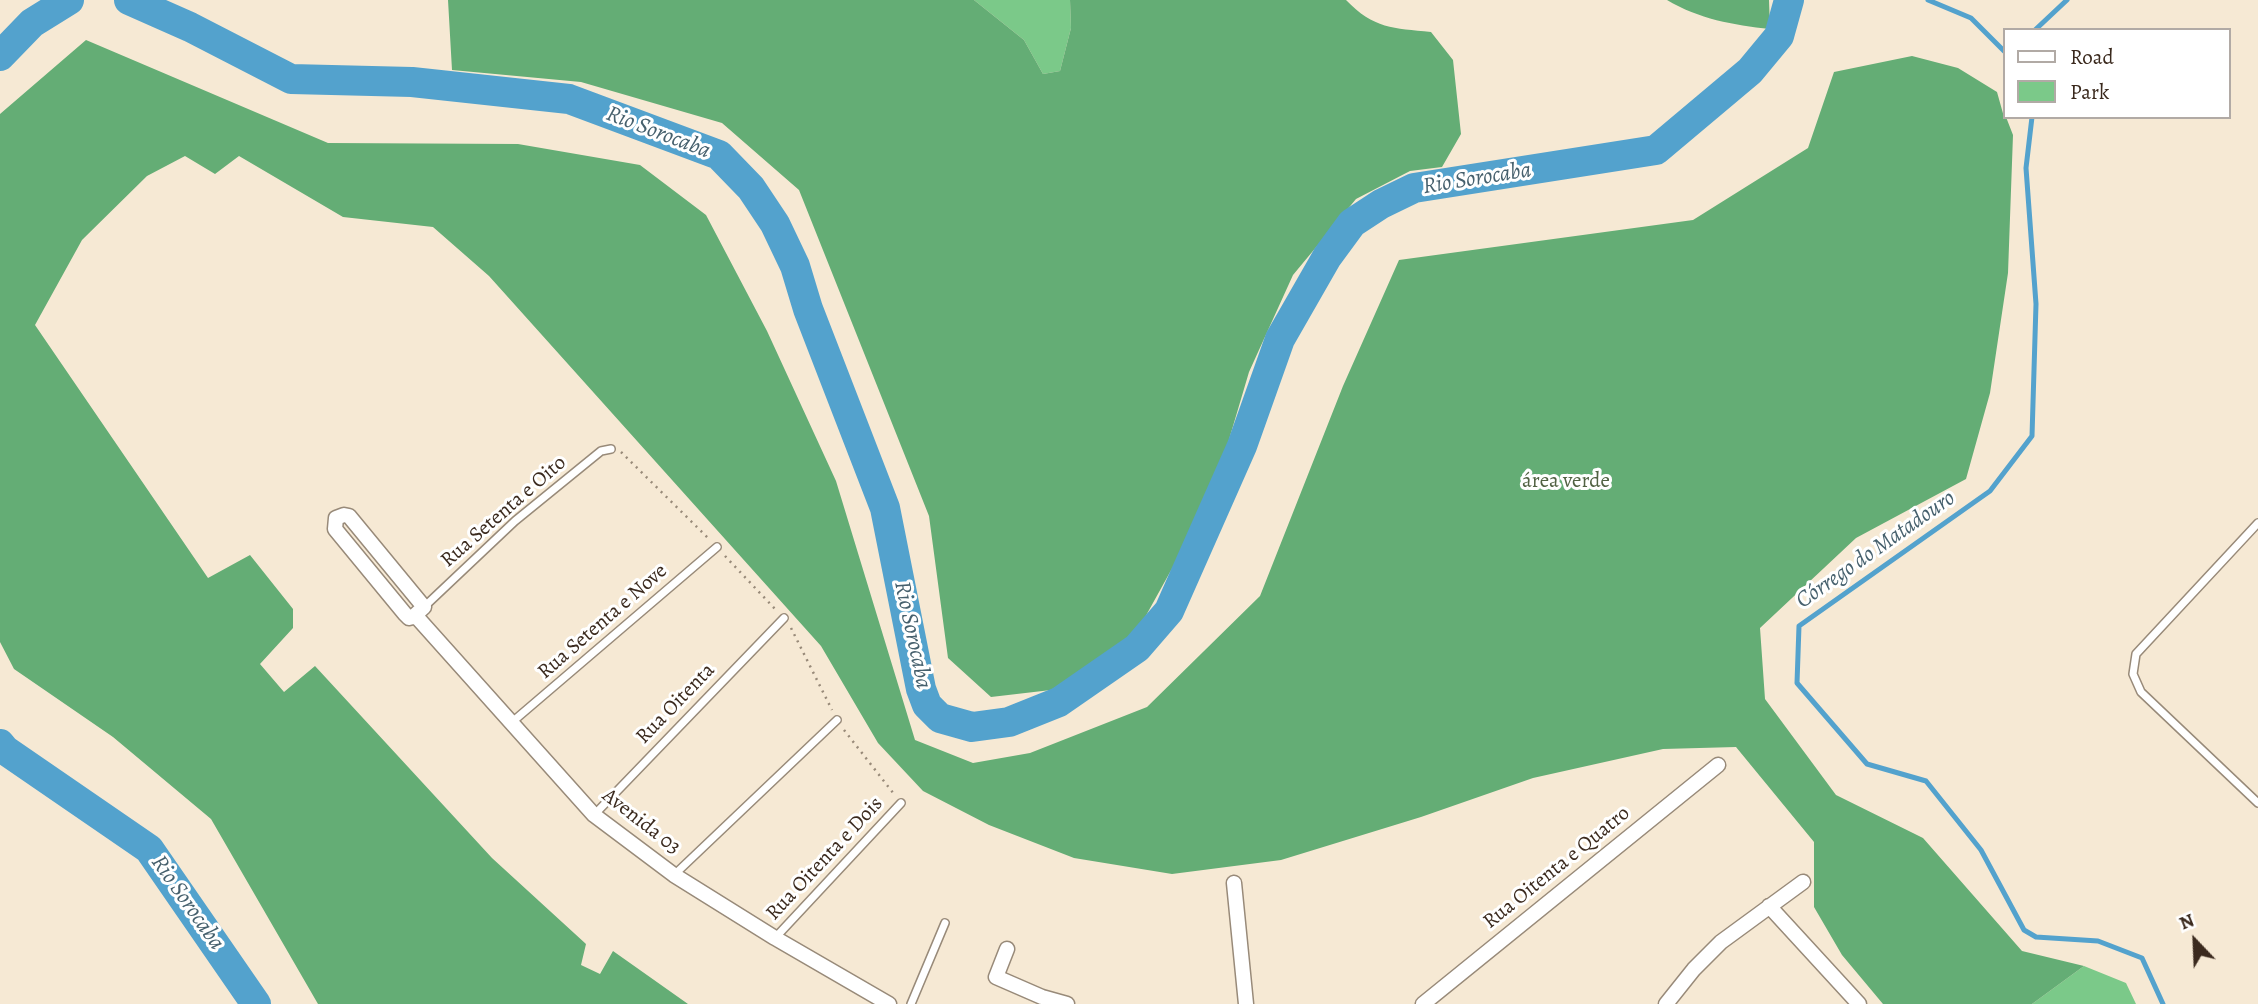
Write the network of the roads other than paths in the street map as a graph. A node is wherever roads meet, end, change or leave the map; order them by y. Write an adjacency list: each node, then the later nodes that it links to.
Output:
1 (611, 449): 4 (lane, Rua Setenta e Oito)
2 (2256, 529): 10 (lane)
3 (717, 547): 7 (lane, Rua Setenta e Nove)
4 (420, 611): 4 (street); 7 (street, Avenida 03)
5 (783, 618): 11 (lane, Rua Oitenta)
6 (837, 720): 12 (lane)
7 (511, 723): 11 (street, Avenida 03)
8 (1718, 765): 23 (street, Rua Oitenta e Quatro)
9 (901, 803): 17 (lane, Rua Oitenta e Dois)
10 (2258, 803)
11 (594, 815): 12 (street, Avenida 03)
12 (674, 875): 17 (street, Avenida 03)
13 (1804, 882): 15 (street)
14 (1234, 883): 22 (street)
15 (1769, 906): 24 (street); 25 (street)
16 (945, 923): 20 (lane)
17 (775, 938): 19 (street, Avenida 03)
18 (1007, 948): 21 (street)
19 (889, 1004)
20 (911, 1004)
21 (1067, 1004)
22 (1246, 1004)
23 (1423, 1004)
24 (1666, 1004)
25 (1859, 1004)

